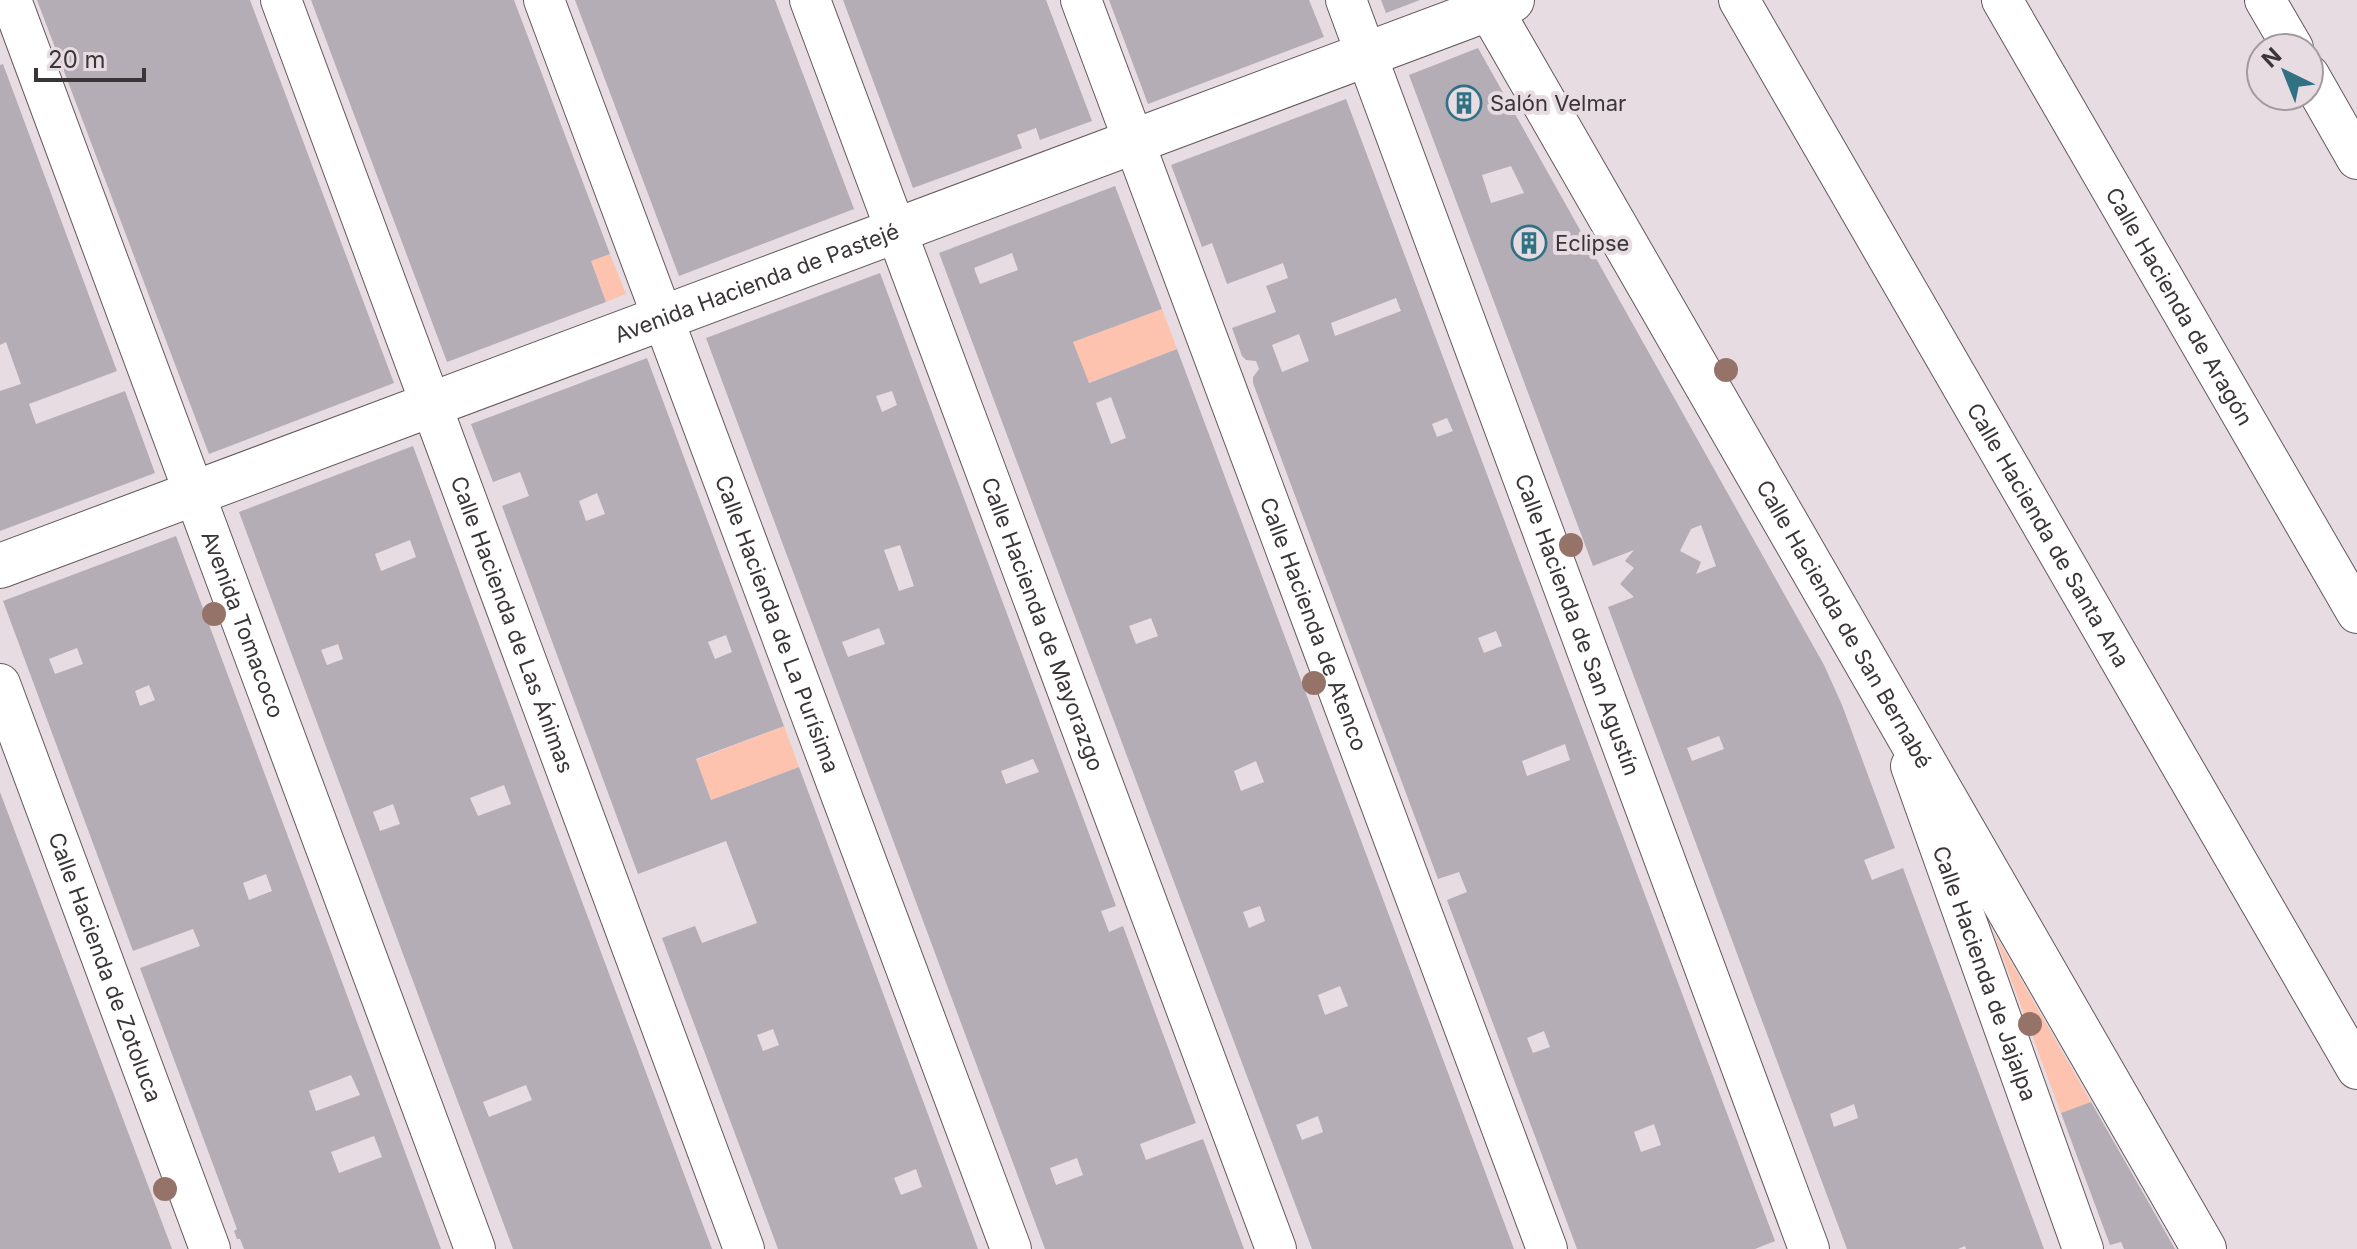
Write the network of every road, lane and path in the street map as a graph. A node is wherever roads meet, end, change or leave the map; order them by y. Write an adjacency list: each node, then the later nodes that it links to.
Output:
1 (11, 0): 19 (street, Avenida Tomacoco)
2 (281, 0): 18 (street, Calle Hacienda de Las Ánimas)
3 (544, 0): 17 (street, Calle Hacienda de La Purísima)
4 (810, 0): 16 (street, Calle Hacienda de Mayorazgo)
5 (1081, 0): 14 (street, Calle Hacienda de Atenco)
6 (1346, 0): 12 (street, Calle Hacienda de San Agustín)
7 (1739, 0): 24 (street, Calle Hacienda de Santa Ana)
8 (2002, 0): 21 (street, Calle Hacienda de Aragón)
9 (2265, 0): 11 (street)
10 (1496, 3): 12 (street, Avenida Hacienda de Pastejé); 23 (street, Calle Hacienda de San Bernabé)
11 (2284, 32)
12 (1366, 55): 14 (street, Avenida Hacienda de Pastejé); 31 (street, Calle Hacienda de San Agustín)
13 (2325, 103): 15 (street)
14 (1134, 141): 16 (street, Avenida Hacienda de Pastejé); 30 (street, Calle Hacienda de Atenco)
15 (2357, 159)
16 (896, 231): 17 (street, Avenida Hacienda de Pastejé); 29 (street, Calle Hacienda de Mayorazgo)
17 (663, 318): 18 (street, Avenida Hacienda de Pastejé); 28 (street, Calle Hacienda de La Purísima)
18 (431, 405): 19 (street, Avenida Hacienda de Pastejé); 27 (street, Calle Hacienda de Las Ánimas)
19 (194, 494): 20 (street, Avenida Hacienda de Pastejé); 26 (street, Avenida Tomacoco)
20 (0, 566)
21 (2357, 613)
22 (0, 684): 25 (street, Calle Hacienda de Zotoluca)
23 (1887, 698): 32 (street, Calle Hacienda de Jajalpa); 33 (street, Calle Hacienda de San Bernabé)
24 (2357, 1069)
25 (210, 1249)
26 (475, 1249)
27 (744, 1249)
28 (1011, 1249)
29 (1276, 1249)
30 (1547, 1249)
31 (1809, 1249)
32 (2083, 1249)
33 (2204, 1249)

